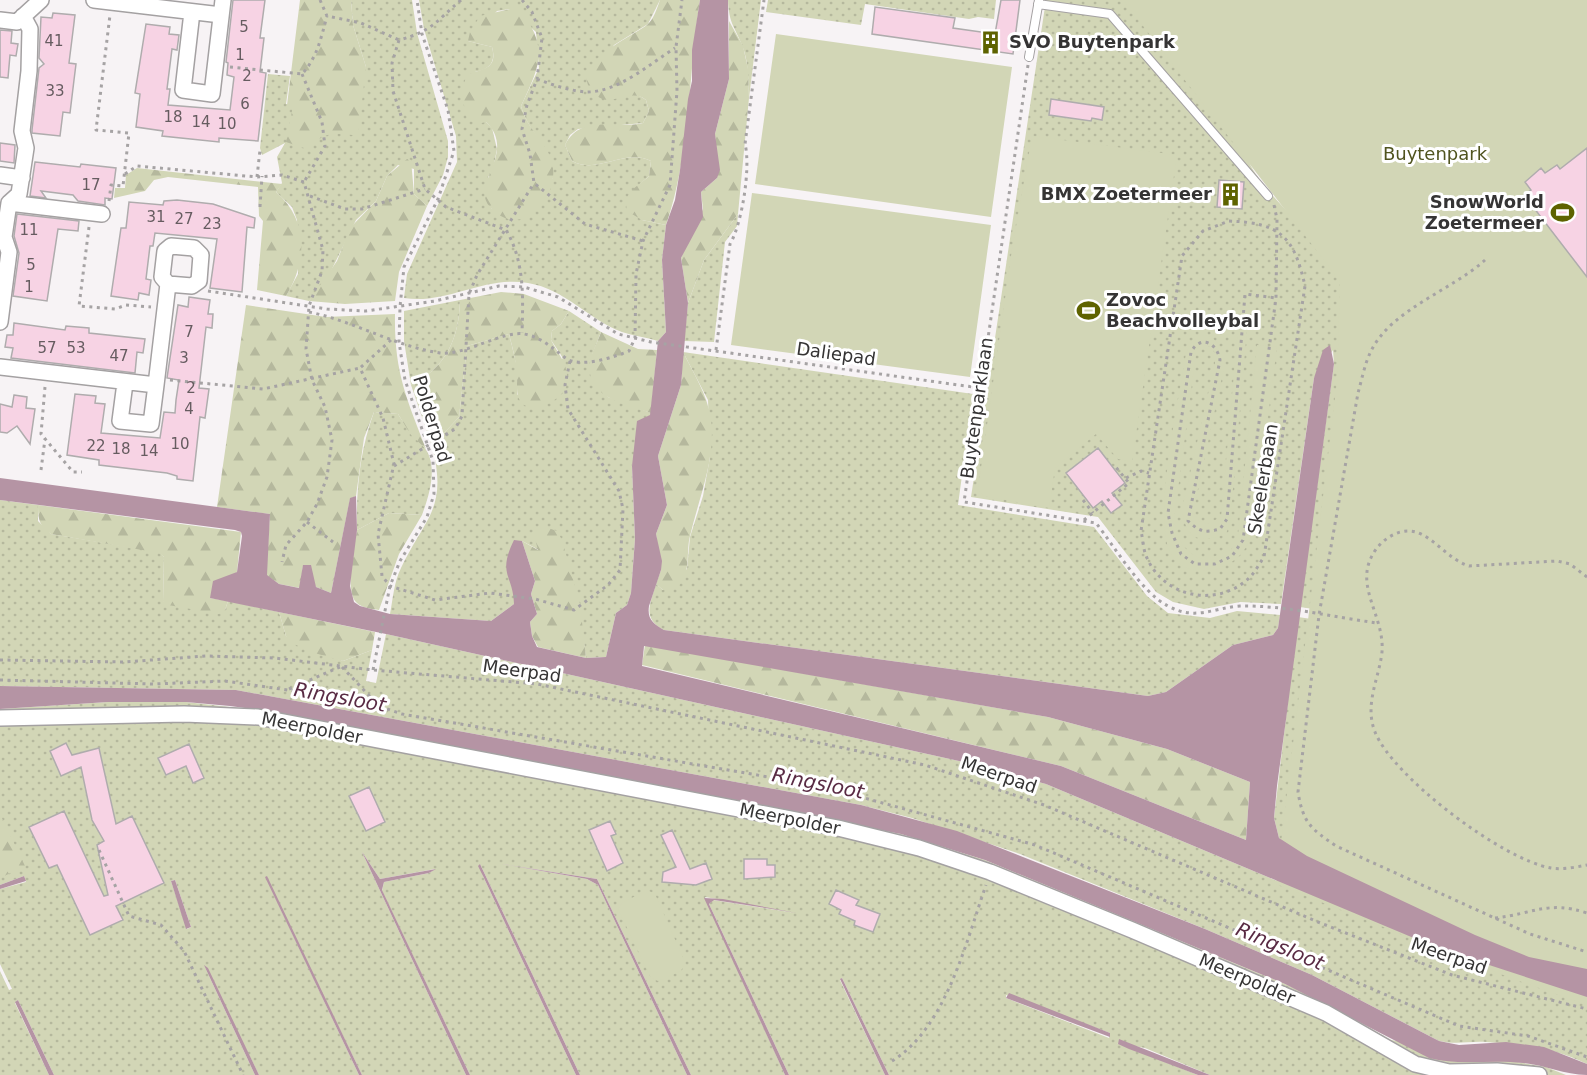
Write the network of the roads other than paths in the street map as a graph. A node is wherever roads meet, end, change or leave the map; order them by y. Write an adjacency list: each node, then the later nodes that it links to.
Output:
1 (41, 0): 6 (street)
2 (94, 0): 5 (street)
3 (1038, 2): 8 (lane); 11 (lane)
4 (222, 8): 5 (street); 5 (street)
5 (192, 12)
6 (23, 16): 7 (street); 10 (street)
7 (0, 20)
8 (1029, 57)
9 (0, 175): 10 (street)
10 (22, 178): 12 (street)
11 (1268, 196)
12 (9, 203): 13 (street); 15 (street)
13 (97, 213)
14 (168, 284): 14 (street); 17 (street)
15 (0, 322)
16 (0, 367): 18 (street)
17 (157, 382): 18 (street); 18 (street)
18 (124, 383)
19 (0, 718): 20 (street, Meerpolder)
20 (1539, 1075)

